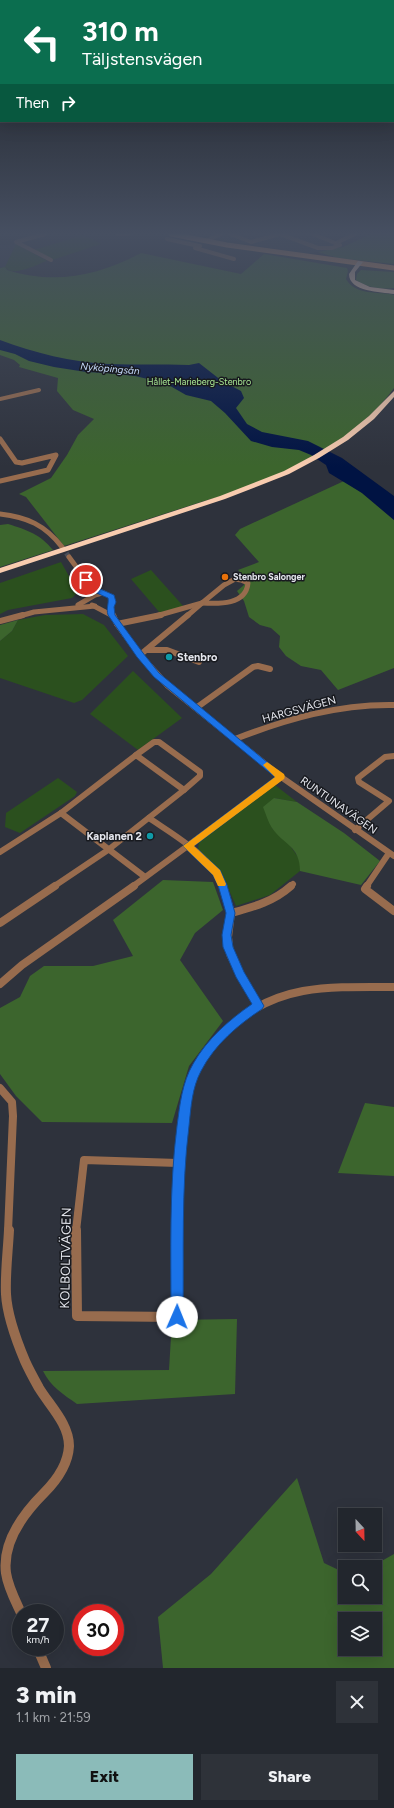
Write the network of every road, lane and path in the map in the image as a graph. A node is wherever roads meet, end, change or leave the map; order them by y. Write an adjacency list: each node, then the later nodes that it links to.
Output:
1 (39, 390): 3 (street)
2 (394, 393): 6 (highway)
3 (0, 399)
4 (394, 402): 6 (highway)
5 (0, 439): 8 (street)
6 (339, 445): 7 (highway)
7 (309, 463): 12 (highway); 13 (highway)
8 (0, 481)
9 (0, 514): 10 (street)
10 (62, 547)
11 (69, 557): 14 (street)
12 (0, 571)
13 (0, 577)
14 (91, 587): 15 (street); 16 (street)
15 (102, 593): 16 (street); 18 (street)
16 (91, 598): 19 (street); 20 (street)
17 (202, 603): 17 (street); 23 (street); 24 (street)
18 (111, 604): 19 (street); 21 (street)
19 (97, 607): 20 (street); 21 (street)
20 (68, 608): 22 (street)
21 (111, 615): 23 (street, RUNTUNAVÄGEN)
22 (0, 621)
23 (117, 624): 25 (street, RUNTUNAVÄGEN)
24 (146, 650): 25 (street); 26 (street)
25 (140, 655): 29 (street, RUNTUNAVÄGEN)
26 (199, 662)
27 (270, 669): 29 (street)
28 (394, 705): 30 (street, HARGSVÄGEN)
29 (196, 708): 30 (street, RUNTUNAVÄGEN)
30 (235, 739): 33 (street, RUNTUNAVÄGEN)
31 (136, 755): 34 (street); 34 (street); 36 (street)
32 (394, 756): 35 (street)
33 (281, 777): 38 (street, RUNTUNAVÄGEN); 39 (street)
34 (184, 790): 37 (street)
35 (391, 803): 38 (street)
36 (61, 813): 40 (street); 41 (street)
37 (149, 818): 39 (street); 40 (street)
38 (355, 830): 42 (street, RUNTUNAVÄGEN)
39 (188, 846): 43 (street); 46 (street)
40 (108, 850): 43 (street); 47 (street)
41 (0, 852)
42 (392, 854): 45 (street)
43 (145, 877): 48 (street)
44 (293, 884): 46 (street)
45 (394, 911)
46 (231, 913): 50 (street)
47 (0, 923)
48 (0, 984)
49 (394, 987): 50 (street, KOLBOLTVÄGEN)
50 (259, 1006): 52 (street, KOLBOLTVÄGEN)
51 (0, 1088): 53 (street)
52 (178, 1162): 52 (street, KOLBOLTVÄGEN)
53 (18, 1604)
54 (41, 1656): 55 (street)
55 (46, 1668)

